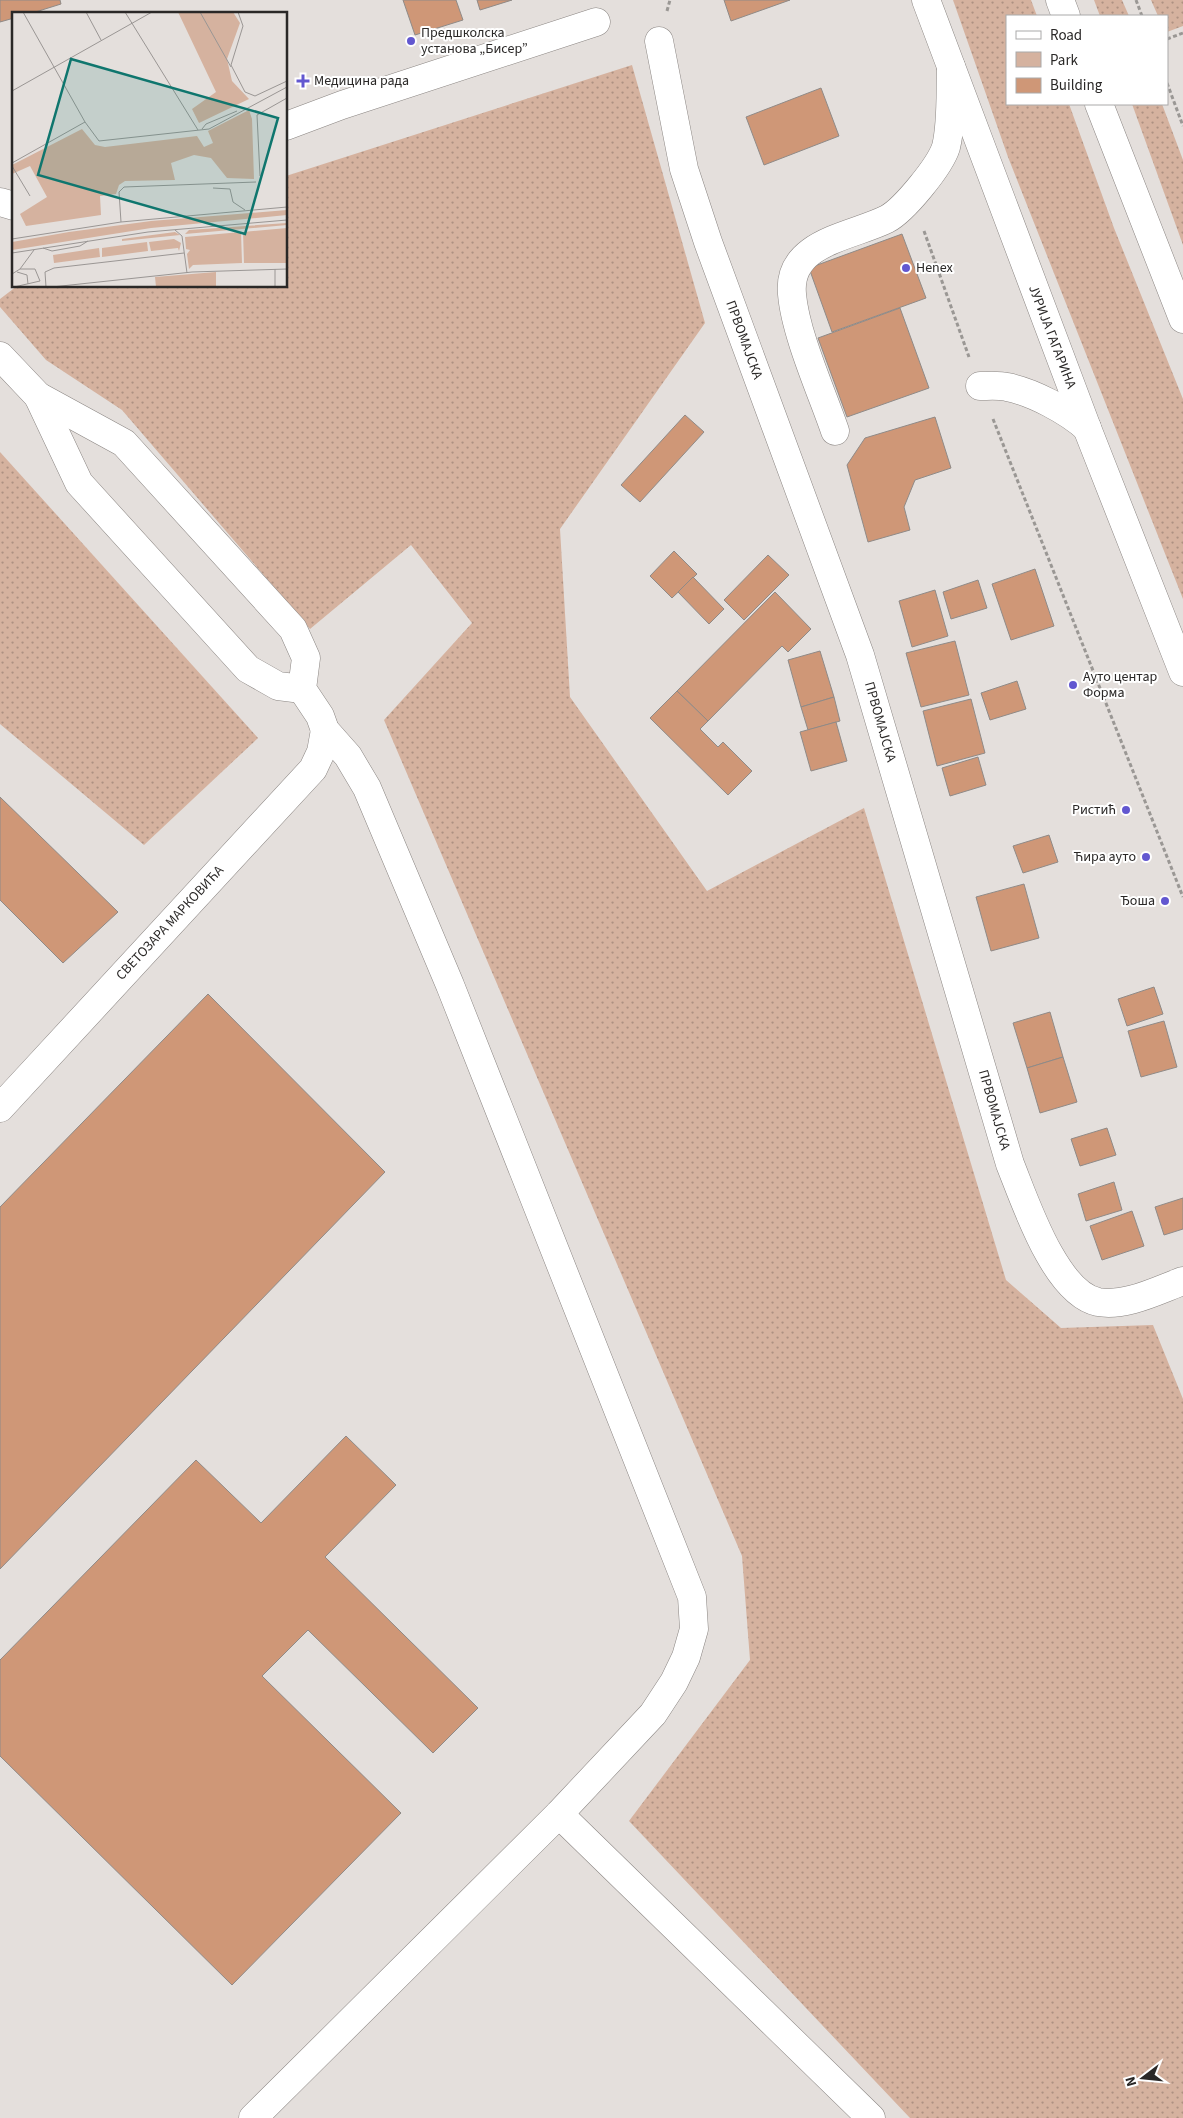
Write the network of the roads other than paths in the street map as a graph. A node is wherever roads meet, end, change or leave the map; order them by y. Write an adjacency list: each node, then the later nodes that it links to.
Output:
1 (926, 0): 6 (street, ЈУРИЈА ГАГАРИНА)
2 (1060, 0): 3 (street)
3 (1066, 15)
4 (596, 22): 8 (street)
5 (659, 40): 19 (street, ПРВОМАЈСКА)
6 (950, 68): 13 (street, ЈУРИЈА ГАГАРИНА); 14 (street)
7 (1098, 105): 9 (street)
8 (288, 125)
9 (1183, 319)
10 (0, 356): 12 (street)
11 (980, 386): 13 (street)
12 (38, 396): 16 (street); 16 (street)
13 (1087, 428): 15 (street, ЈУРИЈА ГАГАРИНА)
14 (835, 431)
15 (1183, 672)
16 (302, 689): 17 (street)
17 (325, 730): 18 (street, СВЕТОЗАРА МАРКОВИЋА); 20 (street)
18 (0, 1108)
19 (1183, 1281)
20 (559, 1814): 21 (street); 22 (street)
21 (253, 2118)
22 (871, 2118)

